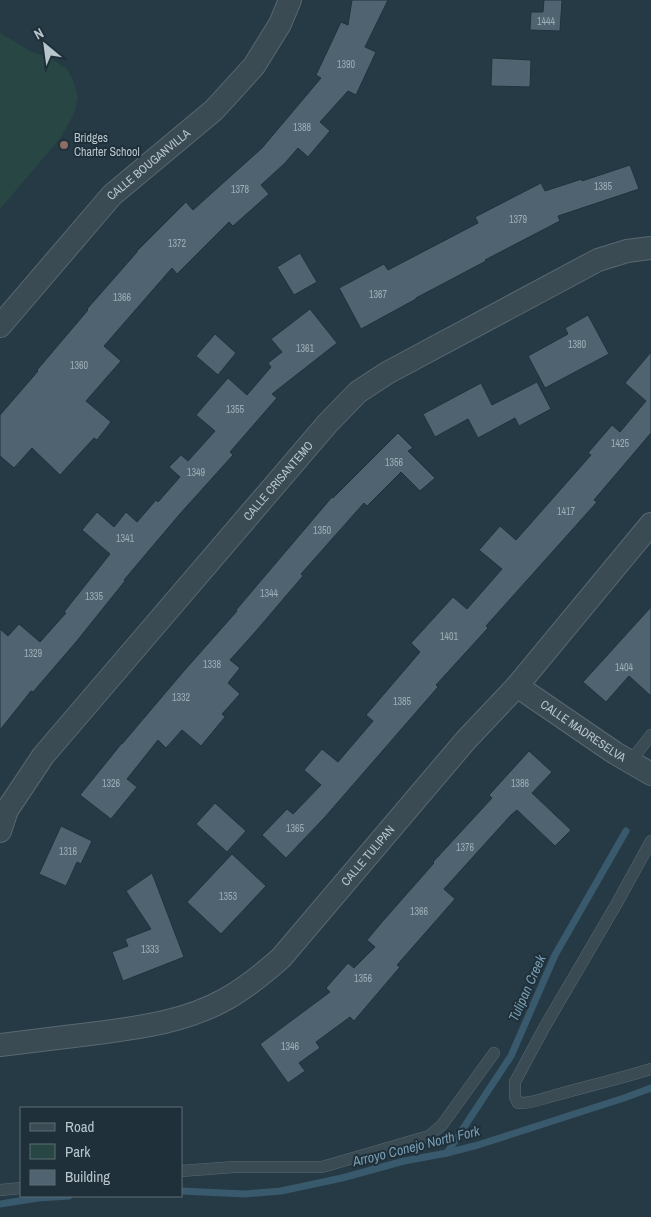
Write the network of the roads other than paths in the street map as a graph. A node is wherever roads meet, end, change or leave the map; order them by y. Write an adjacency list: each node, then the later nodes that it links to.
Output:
1 (290, 0): 3 (street, CALLE BOUGANVILLA)
2 (651, 248): 9 (street, CALLE CRISANTEMO)
3 (0, 326)
4 (651, 524): 5 (street, CALLE TULIPAN)
5 (517, 686): 7 (street, CALLE MADRESELVA); 11 (street, CALLE TULIPAN)
6 (651, 735): 7 (lane)
7 (630, 762): 8 (street, CALLE MADRESELVA)
8 (651, 774)
9 (0, 831)
10 (651, 842): 13 (lane)
11 (0, 1045)
12 (494, 1052): 14 (lane)
13 (651, 1069)
14 (182, 1171)
15 (20, 1188): 16 (lane)
16 (0, 1190)

